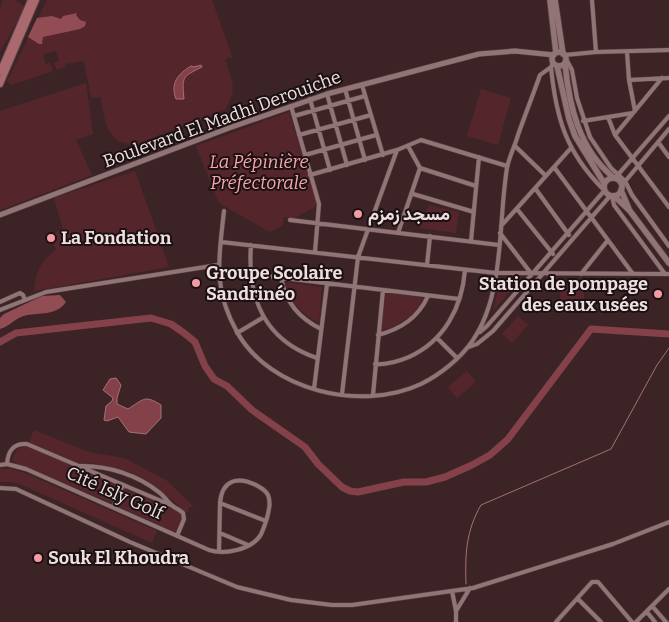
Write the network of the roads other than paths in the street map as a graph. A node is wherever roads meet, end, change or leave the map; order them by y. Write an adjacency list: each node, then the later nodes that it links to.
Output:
1 (31, 0): 10 (main road)
2 (36, 0): 15 (main road)
3 (550, 0): 9 (main road)
4 (555, 0): 9 (main road)
5 (592, 0): 7 (street)
6 (669, 50): 8 (street)
7 (596, 52): 8 (street); 9 (street)
8 (627, 52): 14 (street)
9 (558, 60): 16 (street, Boulevard El Madhi Derouiche); 31 (street); 42 (street); 43 (street); 60 (main road); 64 (main road)
10 (3, 62): 11 (main road)
11 (0, 72)
12 (662, 78): 13 (street); 14 (street); 25 (street)
13 (669, 78)
14 (630, 80): 25 (street)
15 (0, 84)
16 (362, 84): 17 (street, Boulevard El Madhi Derouiche); 19 (street)
17 (345, 89): 18 (street, Boulevard El Madhi Derouiche); 21 (street)
18 (327, 94): 20 (street, Boulevard El Madhi Derouiche); 23 (street)
19 (366, 96): 21 (street); 27 (street)
20 (310, 99): 22 (street, Boulevard El Madhi Derouiche); 24 (street)
21 (348, 100): 23 (street); 30 (street)
22 (291, 106): 26 (street); 73 (street, Boulevard El Madhi Derouiche)
23 (331, 106): 24 (street); 32 (street)
24 (314, 111): 26 (street); 34 (street)
25 (634, 112): 29 (street); 37 (street)
26 (294, 116): 35 (street)
27 (371, 116): 30 (street); 36 (street)
28 (669, 116): 49 (street)
29 (608, 117): 31 (street); 37 (street)
30 (353, 121): 32 (street); 38 (street)
31 (583, 121): 60 (street)
32 (336, 126): 34 (street); 40 (street)
33 (669, 129): 39 (street)
34 (319, 130): 35 (street); 44 (street)
35 (300, 135): 46 (street)
36 (376, 135): 38 (street); 47 (street)
37 (616, 135): 49 (street)
38 (358, 140): 40 (street); 51 (street)
39 (658, 142): 50 (street); 53 (street)
40 (342, 145): 44 (street); 52 (street)
41 (408, 146): 45 (street); 48 (street); 56 (street)
42 (514, 146): 54 (street); 59 (street)
43 (571, 148): 55 (street); 64 (street)
44 (325, 149): 46 (street); 57 (street)
45 (398, 150): 47 (street); 78 (street)
46 (305, 155): 58 (street)
47 (383, 155): 51 (street)
48 (479, 157): 54 (street); 62 (street)
49 (633, 157): 53 (street); 60 (street)
50 (669, 157)
51 (365, 160): 52 (street)
52 (347, 165): 57 (street)
53 (638, 165): 61 (street); 67 (street)
54 (507, 166): 77 (street)
55 (554, 166): 59 (street); 70 (street)
56 (420, 168): 62 (street); 65 (street)
57 (330, 170): 58 (street)
58 (310, 175): 76 (street)
59 (546, 176): 63 (street)
60 (616, 176): 61 (main road); 64 (main road)
61 (623, 185): 66 (main road); 71 (main road); 89 (street)
62 (476, 186): 72 (street)
63 (535, 188): 68 (street); 81 (street)
64 (604, 188): 66 (main road); 70 (street)
65 (413, 194): 72 (street); 79 (street)
66 (612, 196): 71 (main road); 74 (street); 104 (street)
67 (669, 207)
68 (517, 209): 77 (street); 91 (street)
69 (224, 211): 86 (street)
70 (586, 211): 74 (street); 81 (street)
71 (630, 211): 94 (main road)
72 (474, 212): 85 (street)
73 (0, 215)
74 (591, 217): 83 (street); 84 (street)
75 (290, 220): 76 (street)
76 (318, 224): 78 (street); 90 (street)
77 (501, 226): 80 (street)
78 (370, 230): 79 (street); 93 (street)
79 (398, 233): 82 (street)
80 (500, 233): 88 (street); 98 (street)
81 (567, 234): 83 (street); 91 (street)
82 (430, 236): 85 (street); 96 (street)
83 (572, 238): 92 (street)
84 (608, 240): 102 (street); 103 (street)
85 (471, 241): 88 (street)
86 (221, 242): 87 (street); 95 (street)
87 (251, 245): 90 (street); 101 (street)
88 (499, 245): 99 (street)
89 (669, 246)
90 (315, 252): 93 (street)
91 (551, 252): 92 (street); 98 (street)
92 (556, 256): 100 (street)
93 (358, 257): 96 (street); 107 (street)
94 (669, 262)
95 (218, 265): 111 (street); 116 (street)
96 (427, 265): 97 (street)
97 (466, 270): 99 (street); 110 (street)
98 (532, 272): 99 (street); 100 (street); 118 (street)
99 (496, 273): 118 (street)
100 (543, 273): 102 (street); 120 (street)
101 (250, 274): 105 (street); 114 (street)
102 (581, 274): 103 (street)
103 (633, 274): 104 (street)
104 (667, 274)
105 (281, 278): 106 (street); 115 (street)
106 (327, 284): 107 (street); 115 (street)
107 (355, 287): 108 (street); 125 (street)
108 (384, 290): 109 (street); 117 (street)
109 (428, 296): 110 (street); 117 (street)
110 (459, 299): 119 (street)
111 (25, 300): 112 (street); 113 (street)
112 (0, 302)
113 (0, 310)
114 (264, 317): 116 (street); 121 (street)
115 (321, 329): 121 (street)
116 (237, 333): 124 (street)
117 (378, 335): 123 (street)
118 (476, 335): 120 (street)
119 (437, 338): 122 (street); 123 (street)
120 (467, 348): 122 (street)
121 (317, 358): 124 (street)
122 (457, 358): 126 (street)
123 (375, 364): 126 (street)
124 (314, 389): 125 (street)
125 (342, 394): 126 (street)
126 (373, 395)
127 (7, 464): 128 (street, Cité Isly Golf); 129 (street); 134 (street, Cité Isly Golf)
128 (0, 465)
129 (77, 466): 130 (street); 133 (street)
130 (123, 485): 133 (street); 134 (street)
131 (0, 488): 143 (street)
132 (220, 502): 135 (street); 135 (street); 137 (street)
133 (173, 506): 138 (street)
134 (113, 507): 138 (street, Cité Isly Golf)
135 (266, 521): 139 (street)
136 (669, 522): 141 (street)
137 (220, 533): 139 (street); 140 (street)
138 (177, 536): 140 (street, Cité Isly Golf)
139 (248, 545): 140 (street)
140 (219, 552)
141 (470, 588): 143 (street); 146 (street)
142 (669, 589): 145 (street)
143 (452, 591): 146 (street)
144 (578, 598): 151 (street); 152 (street); 153 (street)
145 (652, 606): 147 (street); 149 (street)
146 (456, 611): 150 (street)
147 (647, 612): 154 (street); 155 (street)
148 (669, 617): 149 (street)
149 (665, 621)
150 (456, 622)
151 (557, 622)
152 (601, 622)
153 (632, 622)
154 (636, 622)
155 (655, 622)

